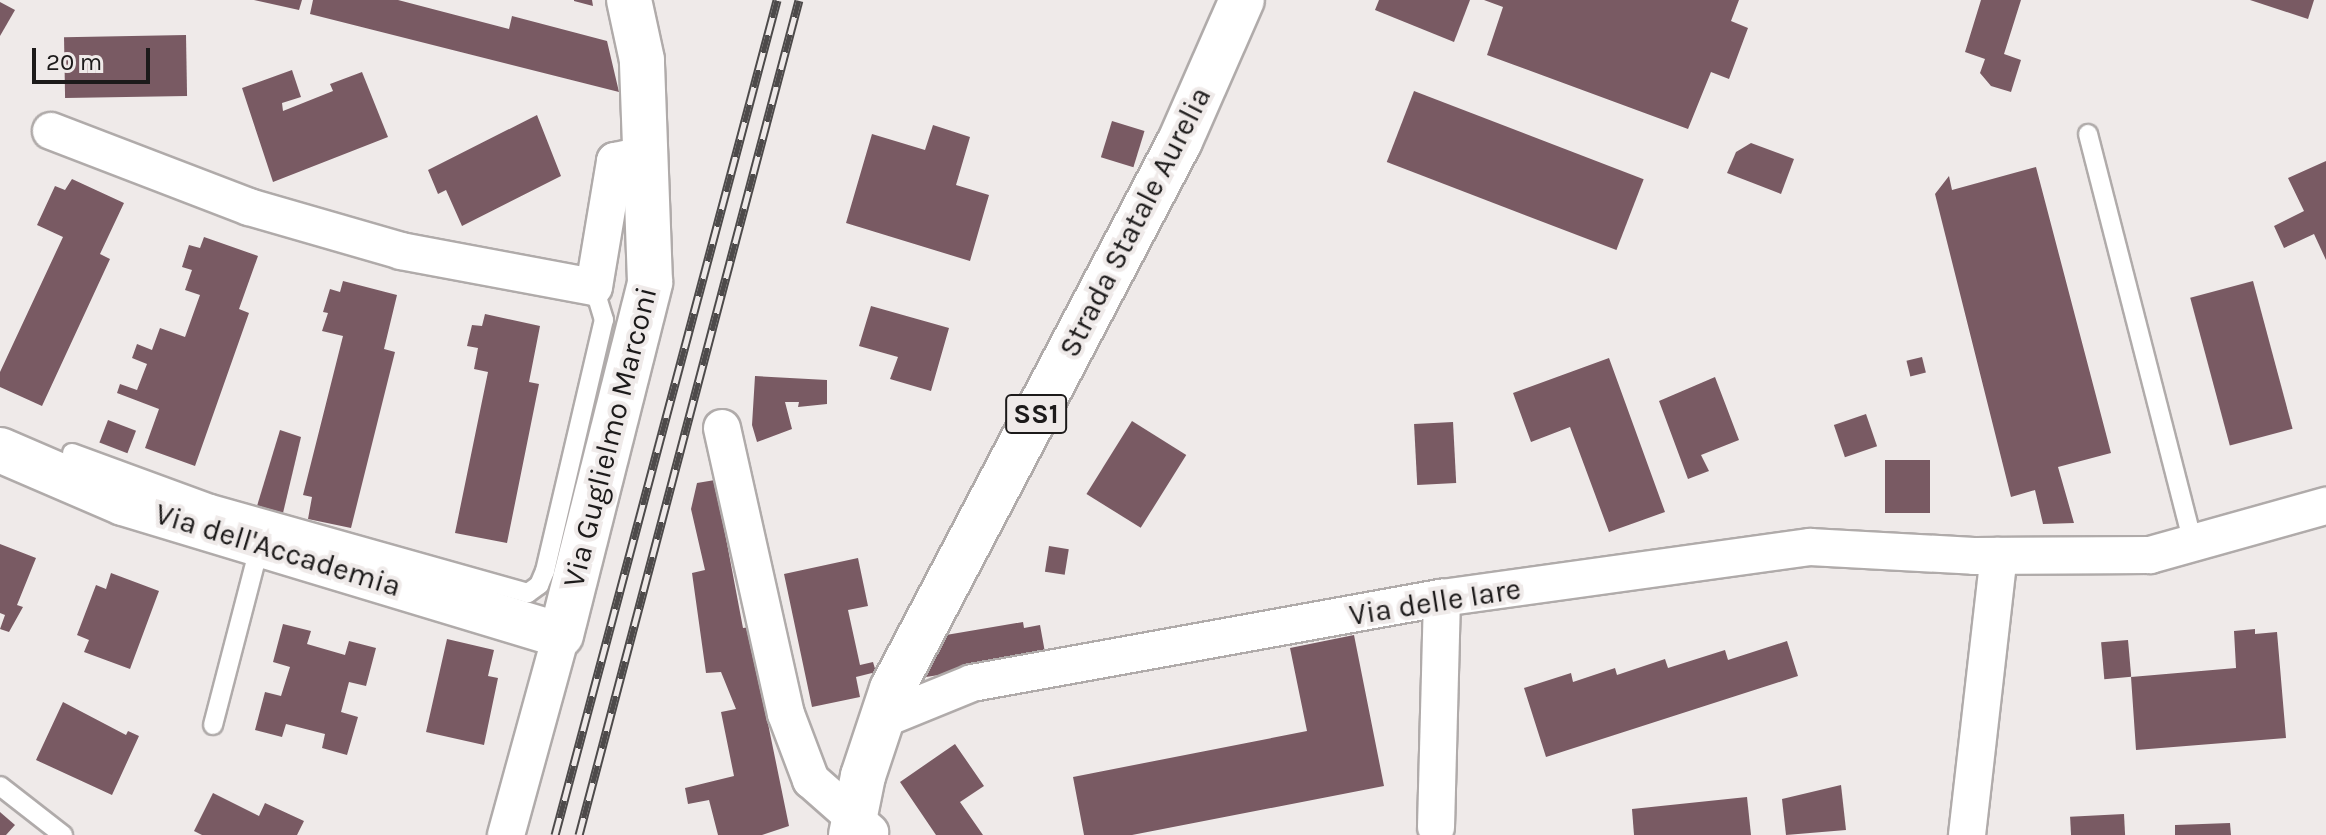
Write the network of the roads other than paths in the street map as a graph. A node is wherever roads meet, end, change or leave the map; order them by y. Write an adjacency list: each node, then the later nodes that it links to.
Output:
1 (629, 0): 5 (street, Via Guglielmo Marconi)
2 (1242, 0): 16 (street, Strada Statale Aurelia / SS1)
3 (51, 131): 6 (street)
4 (2088, 134): 12 (lane)
5 (648, 154): 6 (street); 15 (street, Via Guglielmo Marconi)
6 (594, 287): 9 (lane)
7 (722, 428): 20 (street)
8 (0, 450): 11 (street, Via dell'Accademia)
9 (72, 453)
10 (2326, 506): 12 (street, Via delle Iare)
11 (260, 544): 15 (street, Via dell'Accademia); 17 (lane)
12 (2193, 544): 13 (street, Via delle Iare)
13 (1999, 556): 14 (street, Via delle Iare); 23 (street)
14 (1442, 598): 16 (street, Via delle Iare); 19 (street)
15 (561, 635): 22 (street)
16 (881, 720): 20 (street, Strada Statale Aurelia / SS1)
17 (213, 725)
18 (0, 786): 21 (lane)
19 (1436, 827)
20 (859, 828)
21 (63, 835)
22 (506, 835)
23 (1967, 835)

